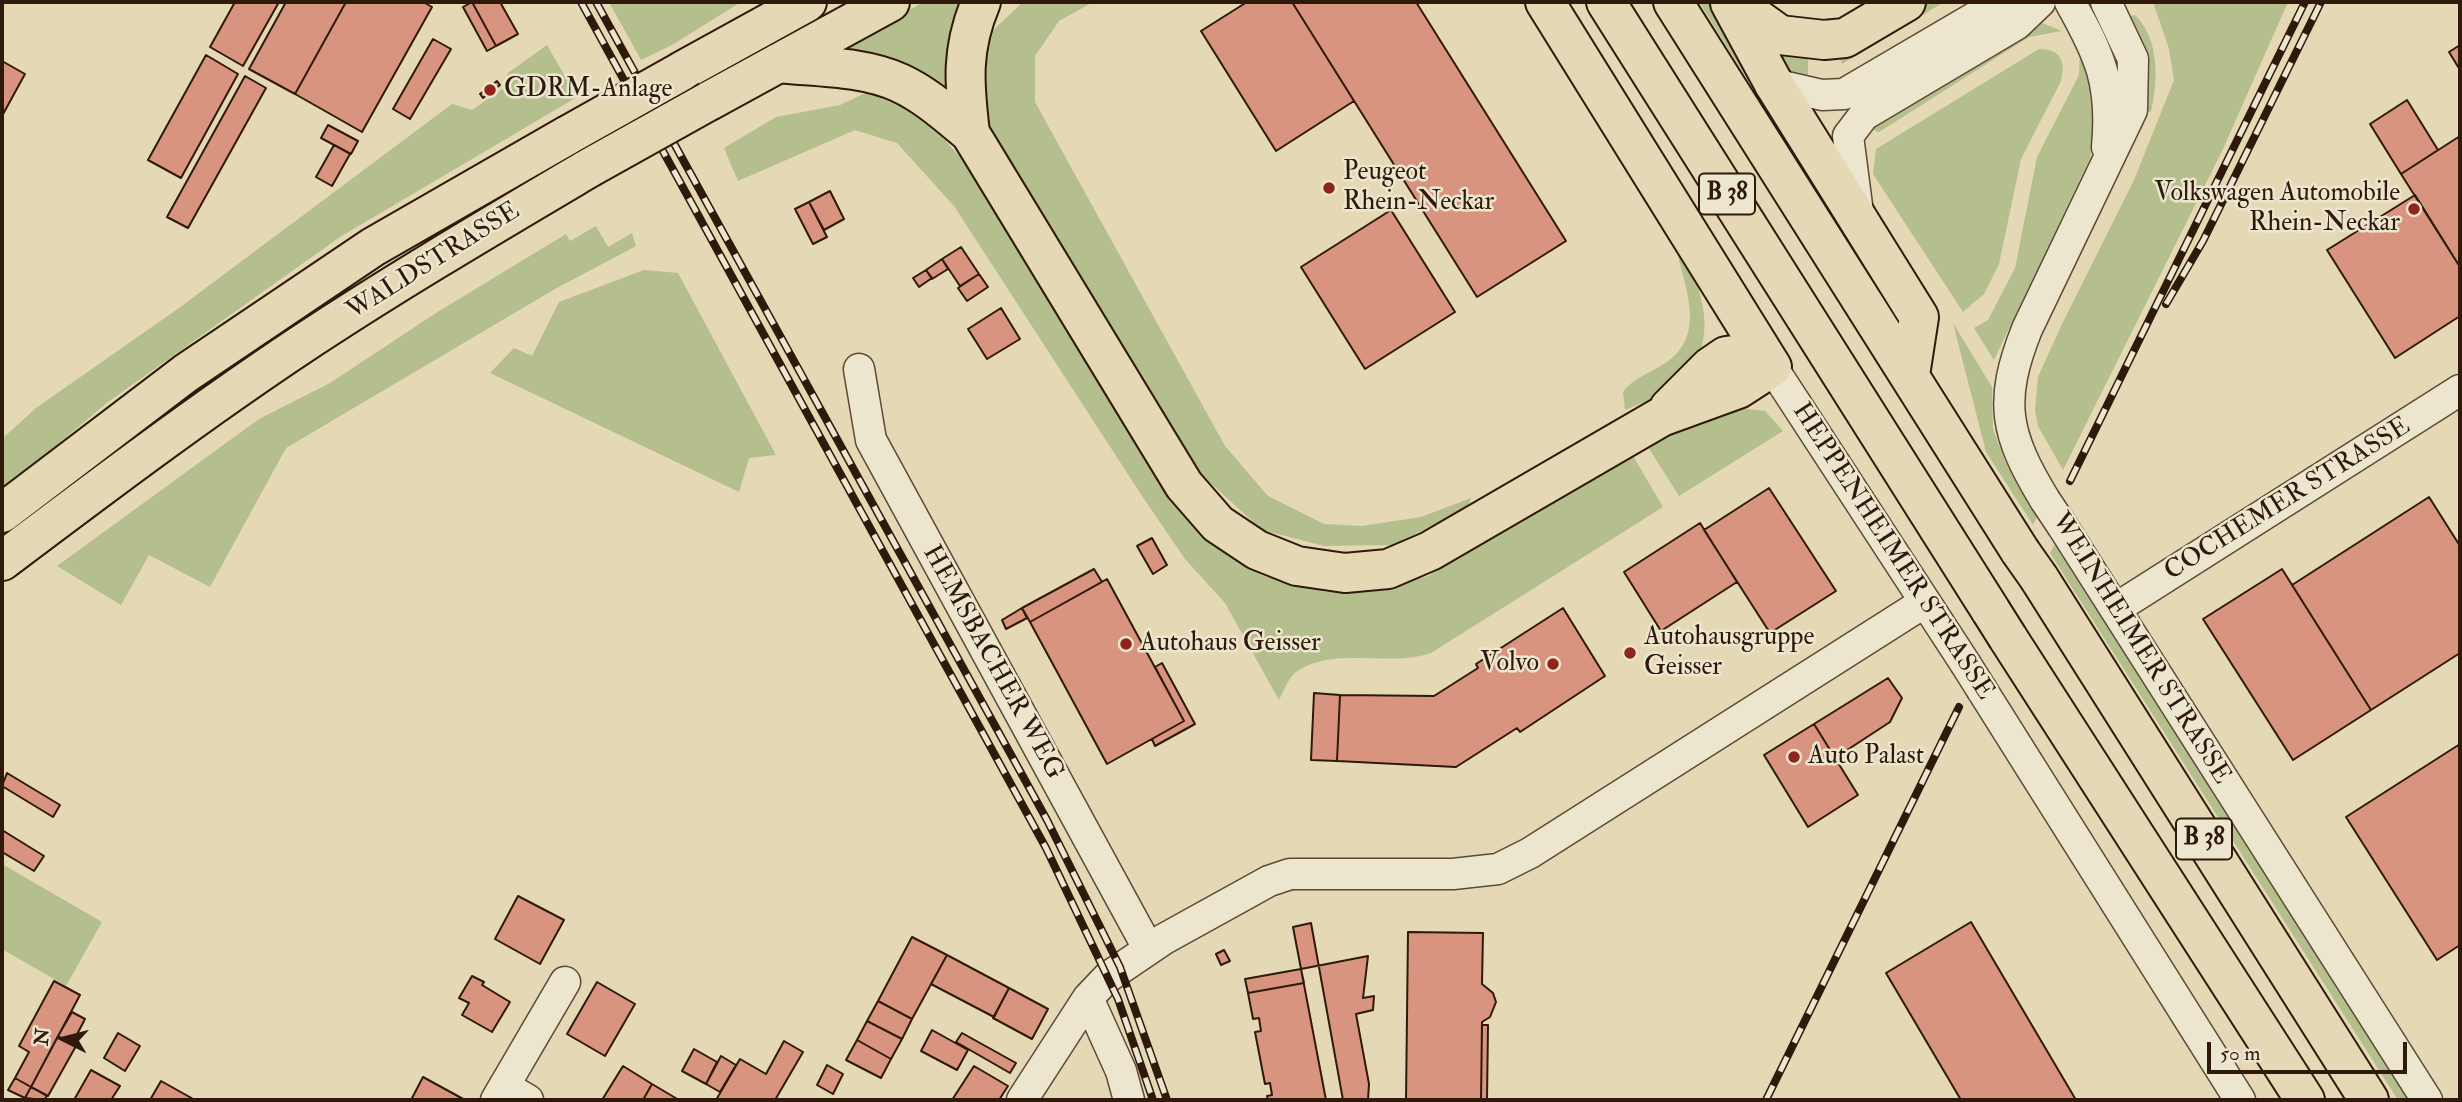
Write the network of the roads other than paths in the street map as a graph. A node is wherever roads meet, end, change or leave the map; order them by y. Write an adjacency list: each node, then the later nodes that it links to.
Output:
1 (807, 2): 13 (main road, WALDSTRASSE)
2 (890, 2): 14 (main road, WALDSTRASSE)
3 (981, 2): 16 (main road)
4 (1545, 2): 19 (main road, HEPPENHEIMER STRASSE)
5 (1606, 2): 37 (main road, B 38)
6 (1673, 2): 21 (main road, B 38)
7 (1731, 2): 8 (main road); 15 (main road)
8 (1906, 2)
9 (2001, 2): 15 (street)
10 (2040, 2): 18 (street)
11 (2070, 2): 17 (street, WEINHEIMER STRASSE)
12 (2106, 2): 17 (street, WEINHEIMER STRASSE)
13 (761, 16): 26 (main road, WALDSTRASSE, bridge)
14 (778, 63): 16 (main road); 27 (main road, WALDSTRASSE, bridge)
15 (1774, 84): 18 (main road)
16 (970, 132): 25 (main road)
17 (2105, 172): 29 (street, WEINHEIMER STRASSE, bridge)
18 (1859, 224): 21 (main road)
19 (1717, 275): 20 (main road, HEPPENHEIMER STRASSE); 22 (main road)
20 (1767, 359): 22 (main road); 25 (main road); 28 (street, HEPPENHEIMER STRASSE)
21 (1907, 359): 38 (main road, B 38)
22 (1710, 367): 25 (main road)
23 (859, 369): 30 (street, HEMSBACHER WEG)
24 (2460, 390): 29 (street, COCHEMER STRASSE)
25 (1640, 429)
26 (2, 513)
27 (2, 561)
28 (1925, 602): 30 (street); 36 (street, HEPPENHEIMER STRASSE, bridge)
29 (2115, 609): 39 (street, WEINHEIMER STRASSE)
30 (1148, 948): 32 (street)
31 (565, 982): 33 (street)
32 (1088, 998): 34 (street); 35 (street)
33 (509, 1096)
34 (1022, 1100)
35 (1129, 1100)
36 (2240, 1100)
37 (2305, 1100)
38 (2369, 1100)
39 (2427, 1100)

